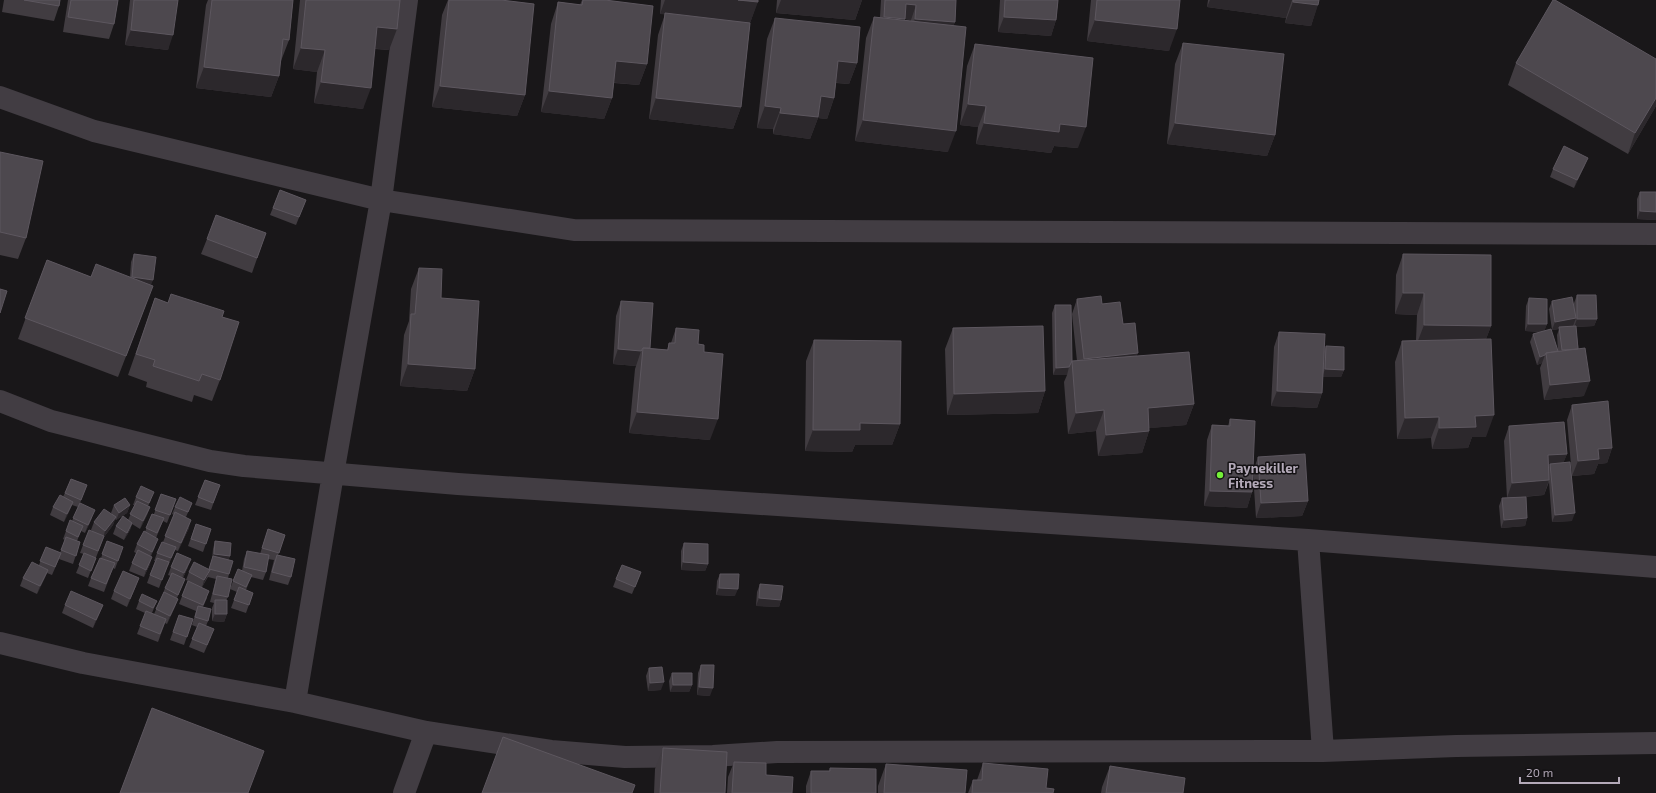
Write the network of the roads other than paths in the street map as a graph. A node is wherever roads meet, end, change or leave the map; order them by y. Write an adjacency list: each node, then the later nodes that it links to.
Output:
1 (407, 0): 3 (street)
2 (0, 97): 3 (street)
3 (381, 200): 4 (street); 6 (street)
4 (1656, 234)
5 (0, 401): 6 (street)
6 (333, 474): 7 (street); 10 (street)
7 (1308, 540): 8 (street); 13 (street)
8 (1656, 567)
9 (0, 644): 10 (street)
10 (295, 702): 11 (street)
11 (426, 732): 13 (street); 14 (street)
12 (1656, 744): 13 (street)
13 (1323, 751)
14 (404, 793)

